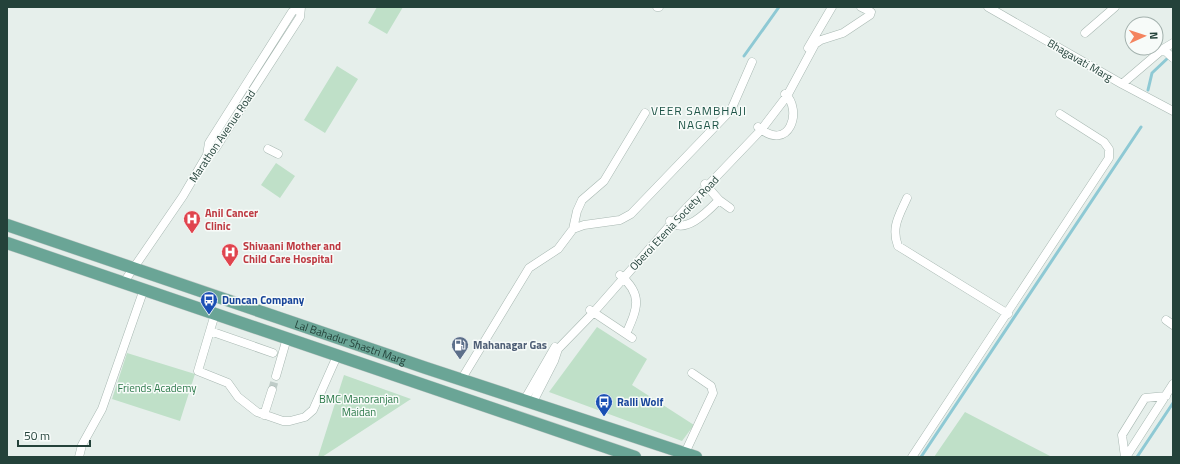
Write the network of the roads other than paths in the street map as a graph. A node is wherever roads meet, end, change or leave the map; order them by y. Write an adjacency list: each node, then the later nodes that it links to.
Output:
1 (300, 7): 30 (street, Marathon Avenue Road)
2 (832, 7): 7 (street, Oberoi Etenia Society Road)
3 (861, 7): 7 (street)
4 (988, 7): 14 (street, Bhagavati Marg)
5 (1115, 7): 6 (street)
6 (1085, 33)
7 (815, 42): 15 (street, Oberoi Etenia Society Road)
8 (1173, 43): 9 (street)
9 (1164, 48)
10 (1164, 50): 12 (street)
11 (1155, 56): 14 (street)
12 (1173, 58)
13 (752, 62): 28 (street)
14 (1122, 84): 16 (street, Bhagavati Marg)
15 (786, 95): 19 (street, Oberoi Etenia Society Road); 19 (street)
16 (1173, 111)
17 (645, 113): 28 (street)
18 (1060, 114): 36 (street)
19 (760, 129): 22 (street, Oberoi Etenia Society Road)
20 (268, 149): 21 (street)
21 (278, 154)
22 (706, 186): 24 (street); 26 (street, Oberoi Etenia Society Road)
23 (907, 198): 36 (street)
24 (720, 200): 25 (street); 26 (street)
25 (730, 208)
26 (671, 222): 31 (street, Oberoi Etenia Society Road)
27 (7, 225): 30 (main road, Lal Bahadur Shastri Marg)
28 (573, 229): 43 (street)
29 (7, 244): 32 (main road, Lal Bahadur Shastri Marg)
30 (134, 269): 32 (street, Marathon Avenue Road); 43 (main road, Lal Bahadur Shastri Marg)
31 (621, 276): 34 (street, Oberoi Etenia Society Road); 34 (street)
32 (124, 282): 33 (main road, Lal Bahadur Shastri Marg)
33 (144, 289): 35 (main road, Lal Bahadur Shastri Marg); 50 (street)
34 (591, 311): 47 (street, Oberoi Etenia Society Road)
35 (216, 314): 37 (street); 38 (main road, Lal Bahadur Shastri Marg)
36 (1008, 314): 52 (street)
37 (210, 331): 39 (street); 48 (street)
38 (287, 338): 40 (main road, Lal Bahadur Shastri Marg); 42 (street)
39 (273, 353)
40 (337, 356): 48 (street); 51 (main road, Lal Bahadur Shastri Marg)
41 (692, 373): 49 (street)
42 (276, 376)
43 (461, 380): 47 (main road, Lal Bahadur Shastri Marg)
44 (1173, 384): 46 (street)
45 (272, 390): 48 (street)
46 (1166, 396): 53 (street); 53 (street)
47 (529, 401): 49 (main road, Lal Bahadur Shastri Marg)
48 (264, 415)
49 (690, 455)
50 (79, 457)
51 (635, 457)
52 (912, 457)
53 (1125, 457)

